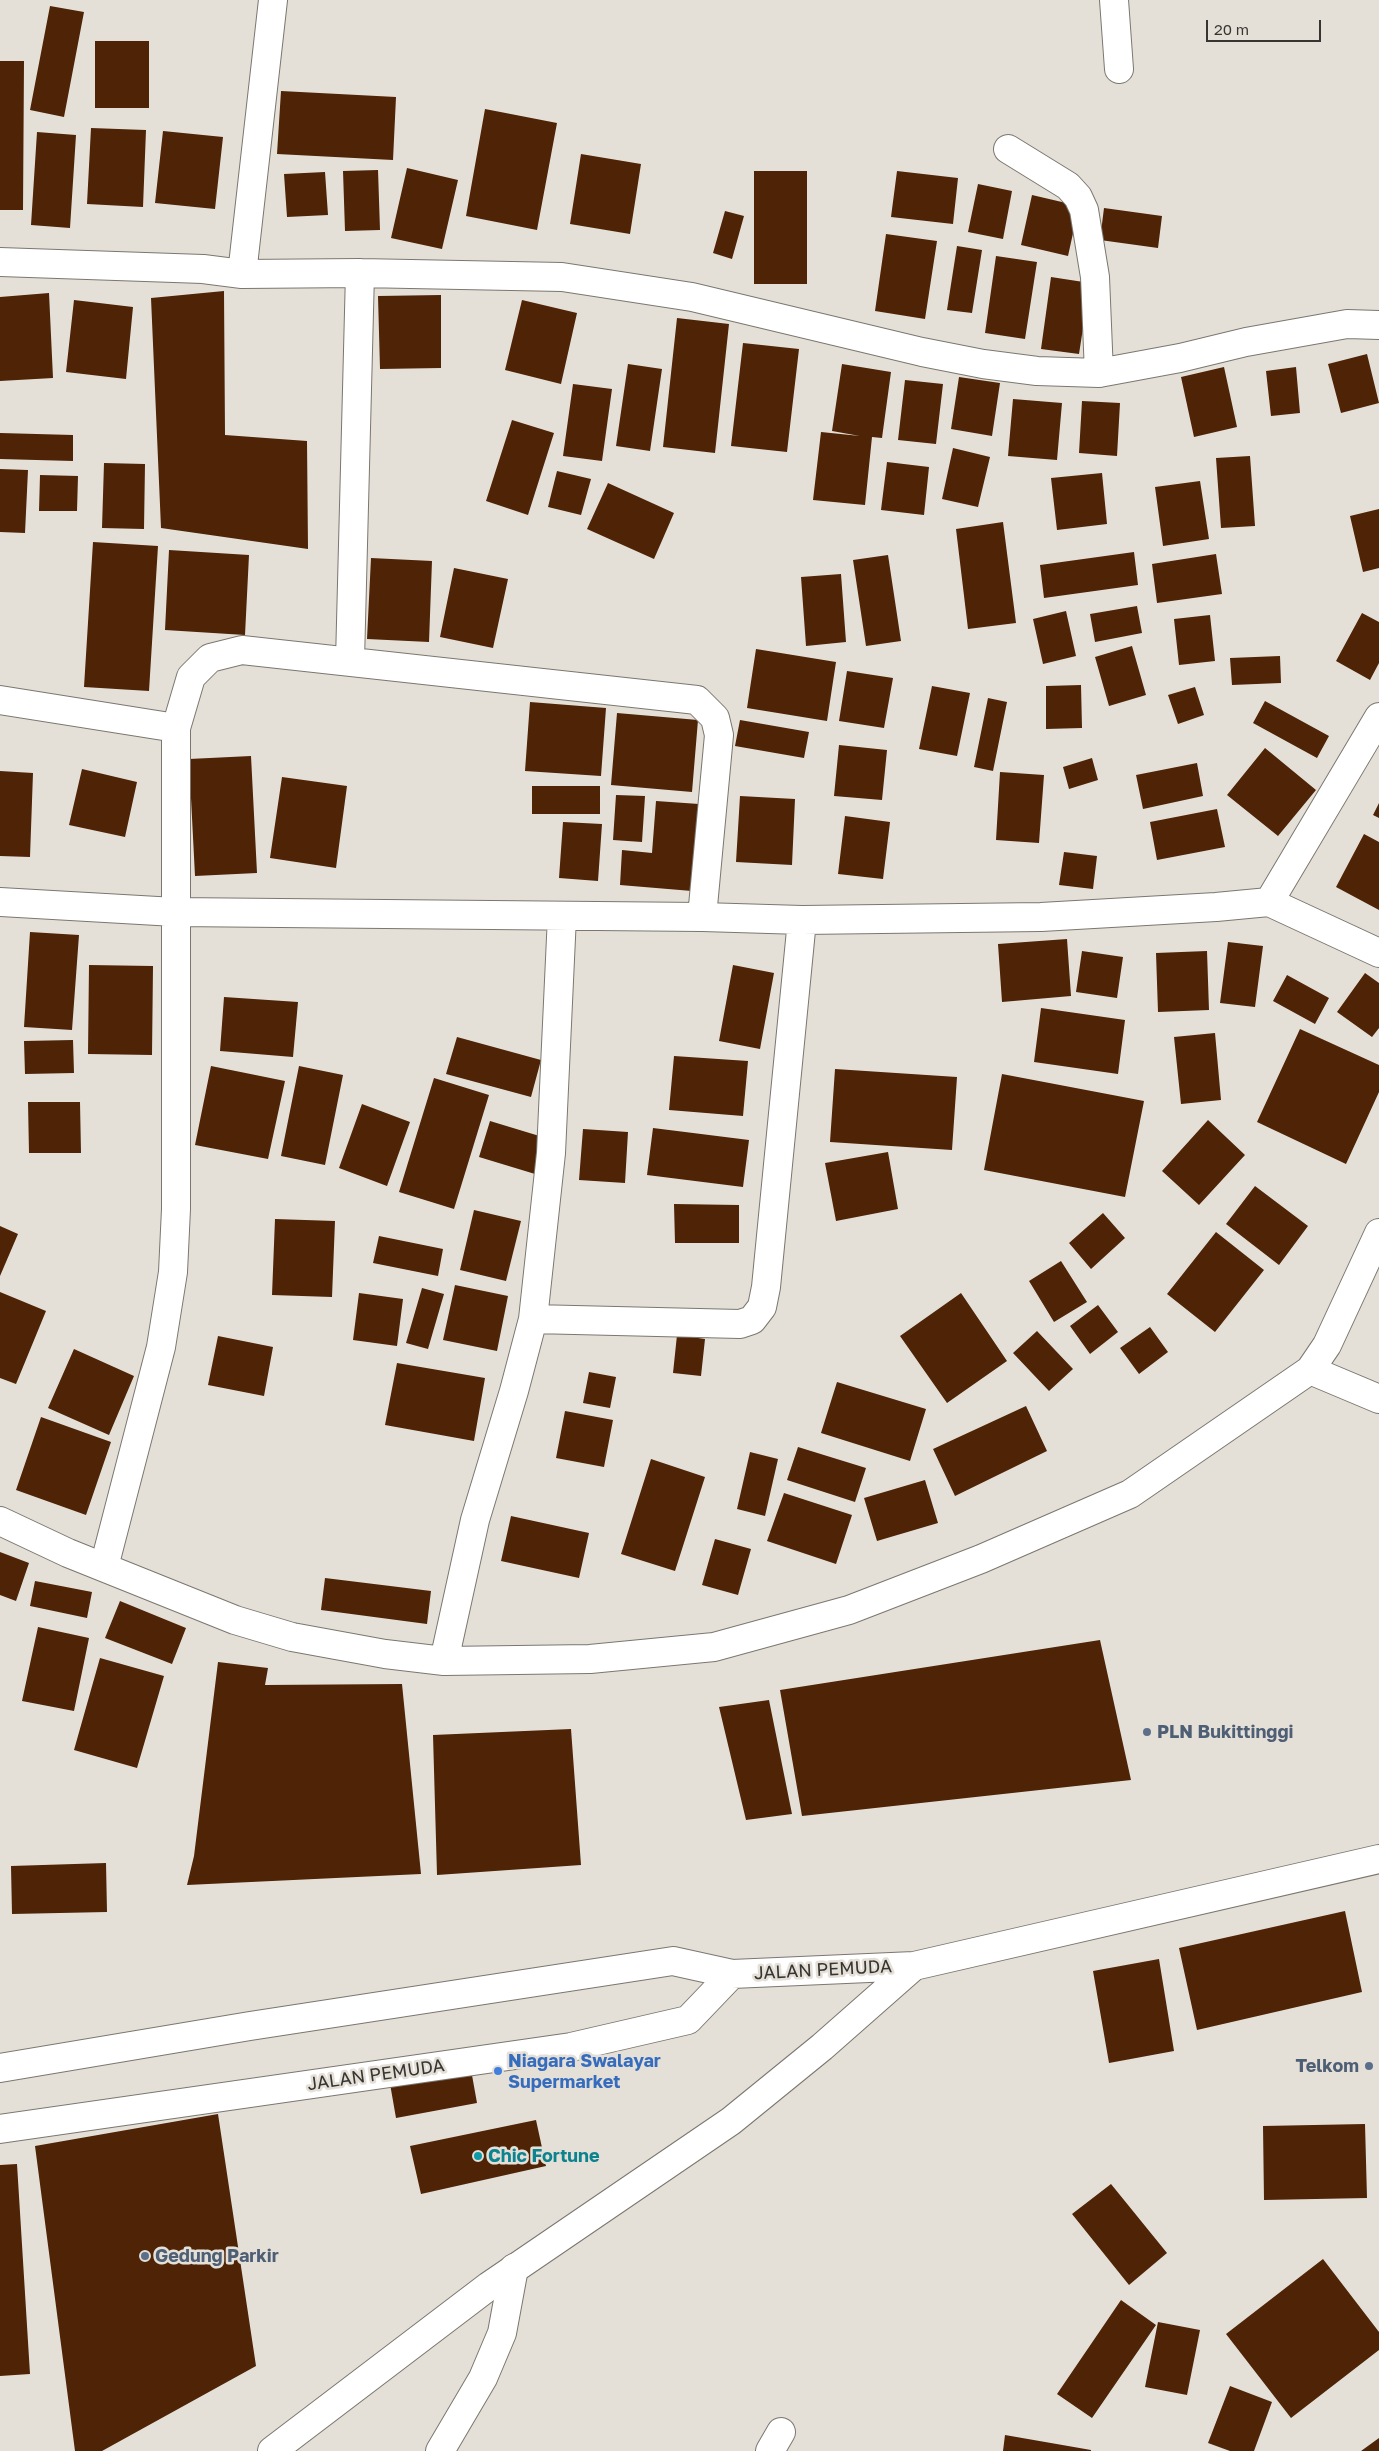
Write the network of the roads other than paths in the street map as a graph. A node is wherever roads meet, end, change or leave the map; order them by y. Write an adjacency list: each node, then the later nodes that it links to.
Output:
1 (273, 0): 7 (street)
2 (1114, 0): 3 (street)
3 (1119, 68)
4 (1008, 149): 9 (street)
5 (0, 262): 7 (street)
6 (360, 273): 7 (street); 9 (street); 10 (street)
7 (242, 274)
8 (1379, 326): 9 (street)
9 (1098, 373)
10 (350, 661): 13 (street); 18 (street)
11 (0, 700): 13 (street)
12 (1379, 717): 15 (street)
13 (176, 728): 16 (street)
14 (0, 902): 16 (street)
15 (1269, 902): 19 (street); 20 (street)
16 (175, 912): 17 (street); 26 (street)
17 (562, 916): 18 (street); 22 (street)
18 (702, 917): 19 (street)
19 (802, 920): 22 (street)
20 (1379, 954)
21 (1379, 1233): 23 (street)
22 (532, 1319): 27 (street)
23 (1310, 1370): 24 (street); 27 (street)
24 (1379, 1399)
25 (0, 1521): 26 (street)
26 (104, 1567): 27 (street)
27 (444, 1661)
28 (1379, 1859): 29 (street, JALAN PEMUDA)
29 (914, 1966): 30 (street, JALAN PEMUDA); 33 (street)
30 (732, 1974): 31 (street, JALAN PEMUDA); 32 (street, JALAN PEMUDA)
31 (0, 2068)
32 (0, 2130)
33 (514, 2268): 34 (street); 35 (street)
34 (272, 2451)
35 (440, 2451)

